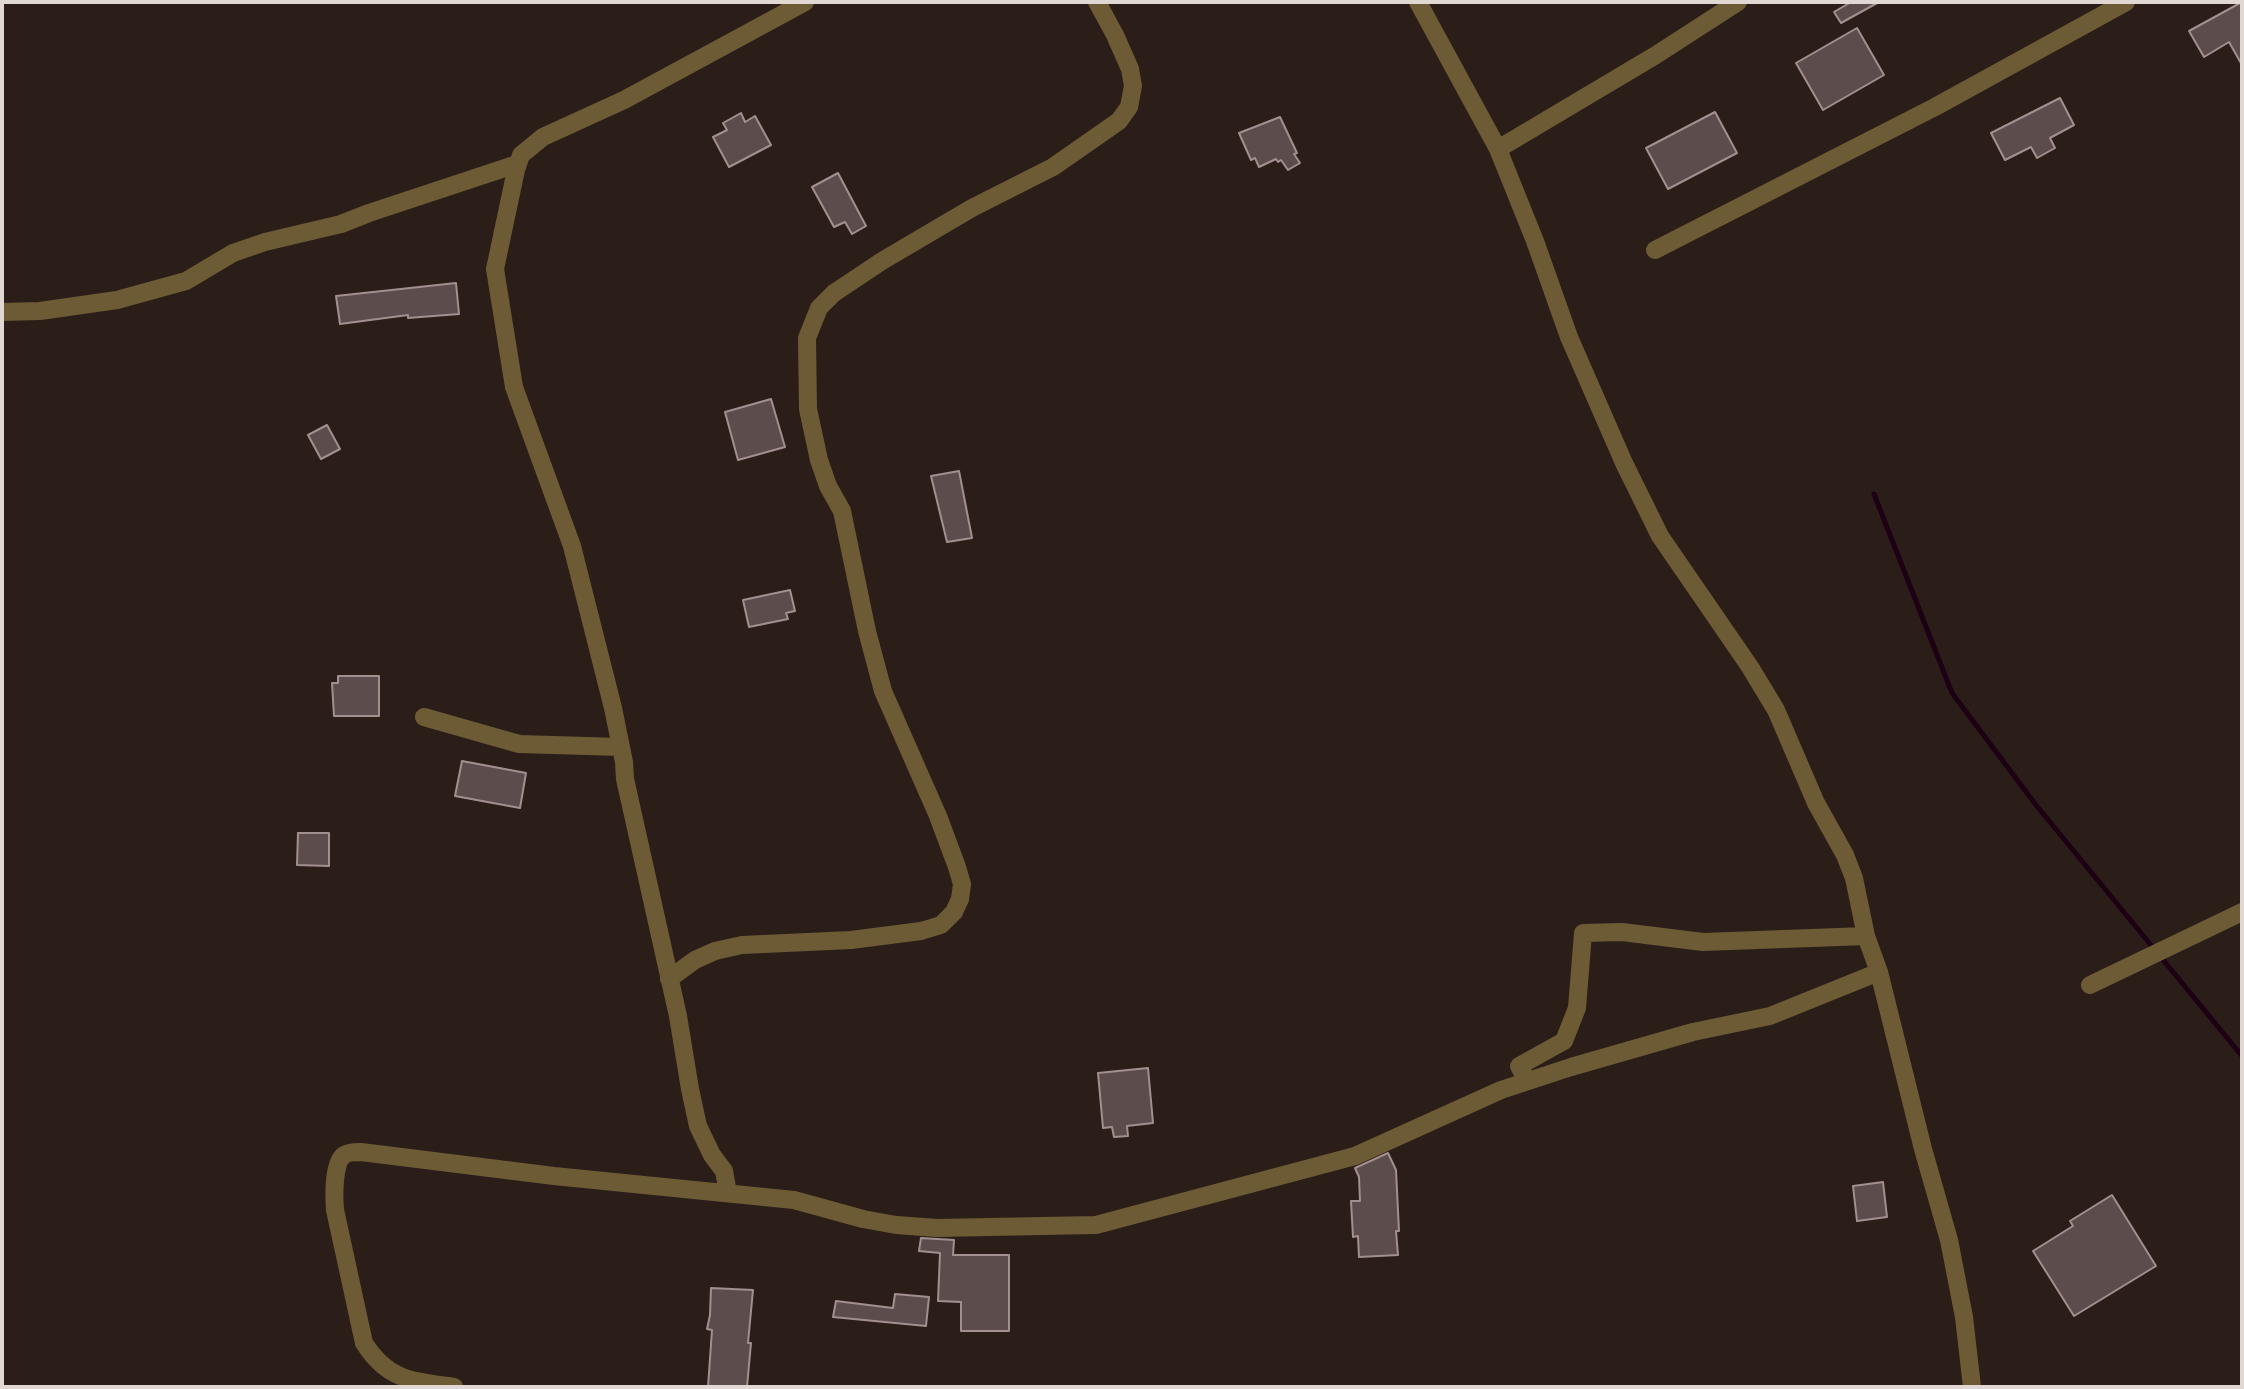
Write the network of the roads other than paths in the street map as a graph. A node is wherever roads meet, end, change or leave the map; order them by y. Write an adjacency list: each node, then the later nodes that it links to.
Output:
1 (805, 2): 7 (street)
2 (1097, 2): 15 (street)
3 (1418, 2): 6 (street)
4 (1738, 2): 6 (street)
5 (2126, 2): 8 (street)
6 (1498, 149): 13 (street)
7 (517, 164): 9 (street); 11 (street)
8 (1655, 250)
9 (2, 312)
10 (425, 717): 11 (street)
11 (620, 747): 15 (street)
12 (2242, 912): 16 (street)
13 (1866, 936): 14 (street); 17 (street)
14 (1879, 972): 17 (street); 20 (street)
15 (669, 979): 18 (street)
16 (2090, 985)
17 (1527, 1081): 18 (street)
18 (728, 1193): 19 (street)
19 (454, 1387)
20 (1972, 1387)

